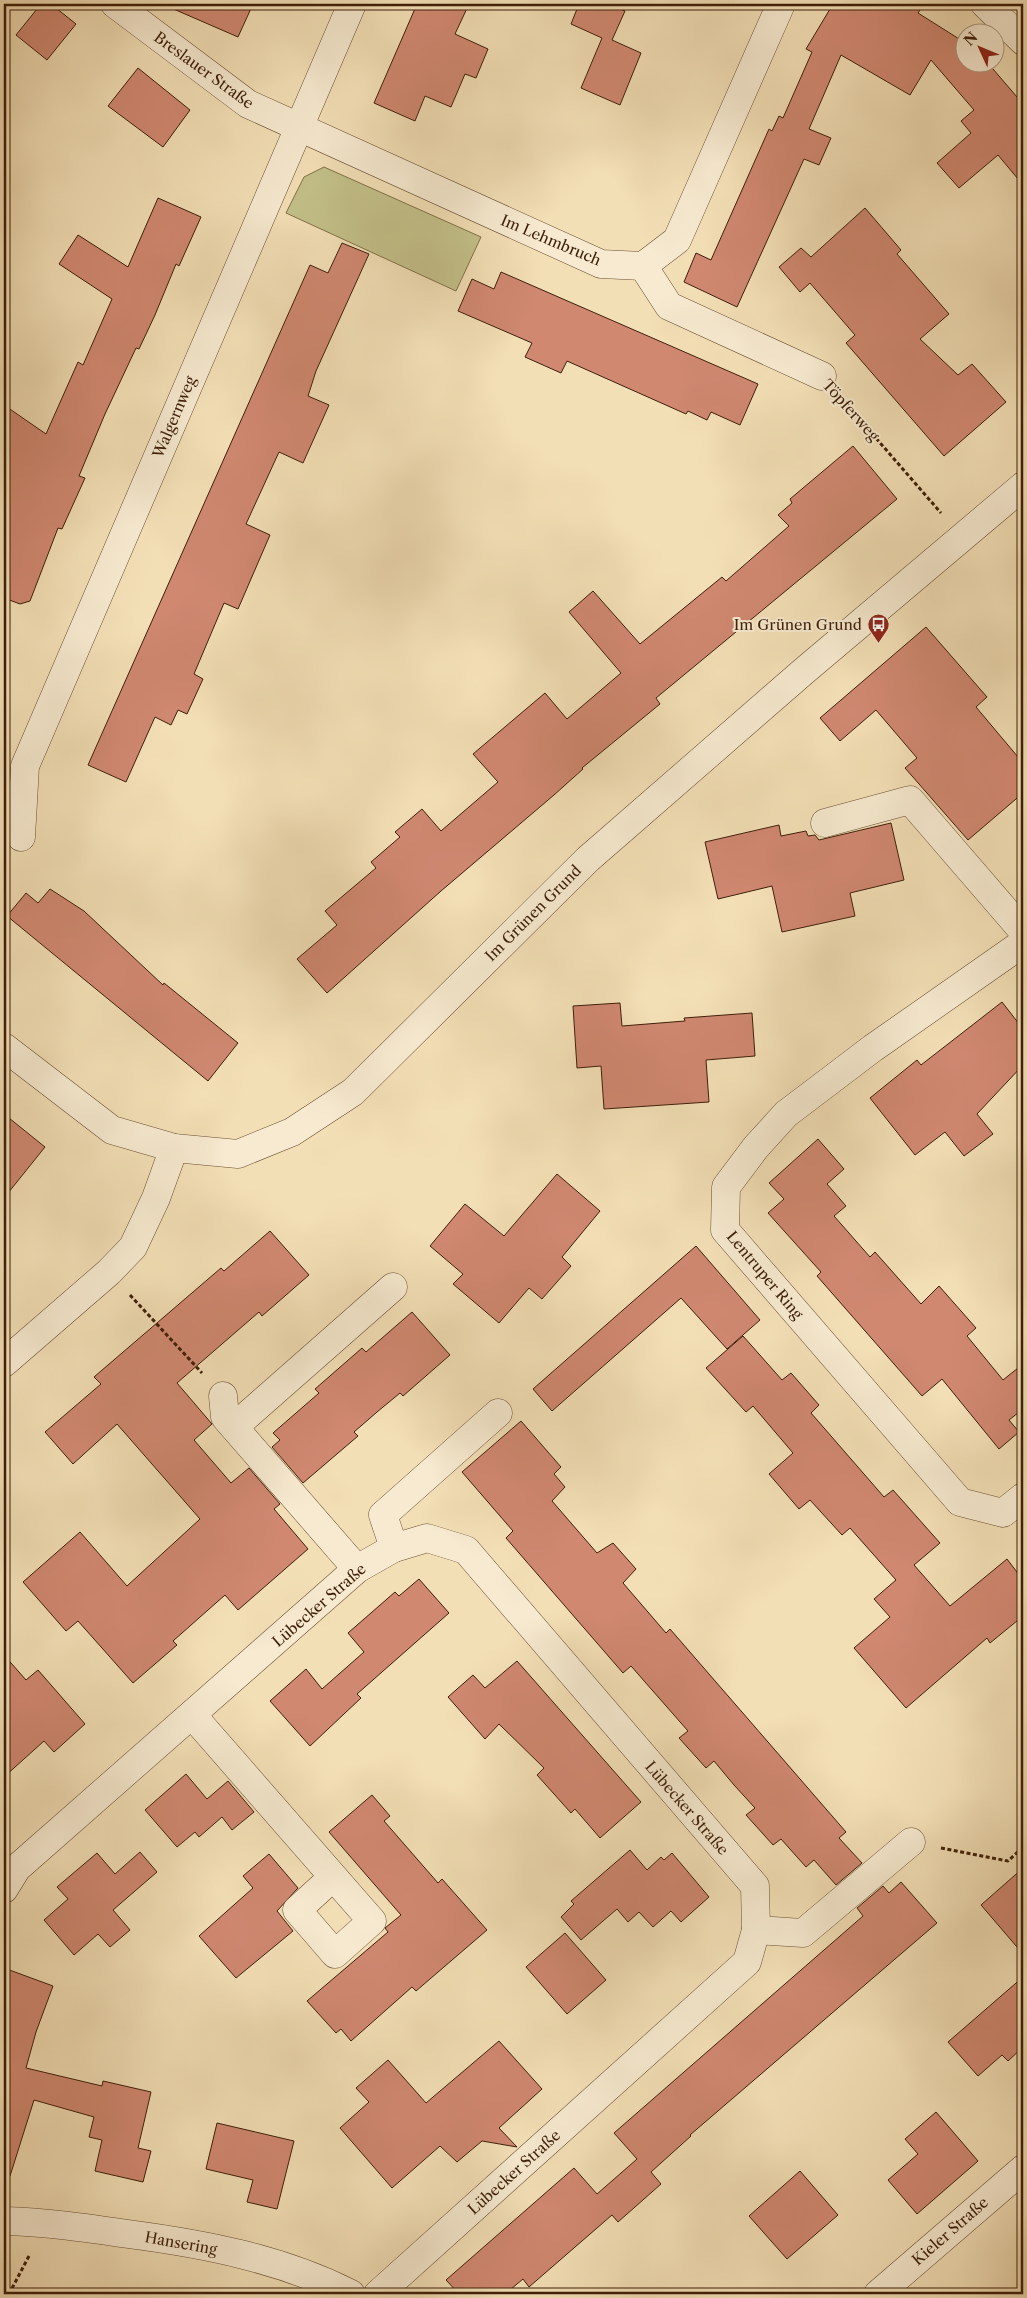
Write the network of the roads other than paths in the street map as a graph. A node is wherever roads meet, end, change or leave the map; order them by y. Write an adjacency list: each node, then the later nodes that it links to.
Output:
1 (115, 4): 6 (street, Breslauer Straße)
2 (352, 4): 6 (street, Walgernweg)
3 (781, 4): 7 (street)
4 (985, 4): 5 (street)
5 (1023, 41)
6 (298, 126): 7 (street, Im Lehmbruch); 11 (street, Walgernweg)
7 (643, 266): 8 (street, Töpferweg)
8 (822, 376)
9 (1023, 486): 15 (street, Im Grünen Grund)
10 (825, 823): 12 (street)
11 (22, 836)
12 (1023, 931)
13 (1023, 943): 21 (street, Lentruper Ring)
14 (4, 1047): 15 (street, Im Grünen Grund)
15 (174, 1148): 17 (street)
16 (393, 1287): 20 (street)
17 (4, 1363)
18 (224, 1396): 20 (street)
19 (498, 1413): 22 (street)
20 (234, 1427): 23 (street)
21 (1023, 1497)
22 (394, 1548): 23 (street, Lübecker Straße); 28 (street, Lübecker Straße)
23 (357, 1569): 24 (street, Lübecker Straße)
24 (193, 1716): 26 (street); 27 (street, Lübecker Straße)
25 (911, 1842): 28 (street)
26 (334, 1877)
27 (4, 1889)
28 (756, 1930): 32 (street, Lübecker Straße)
29 (1023, 2169): 33 (street, Kieler Straße)
30 (4, 2221): 31 (street, Hansering)
31 (351, 2294)
32 (378, 2294)
33 (878, 2294)

